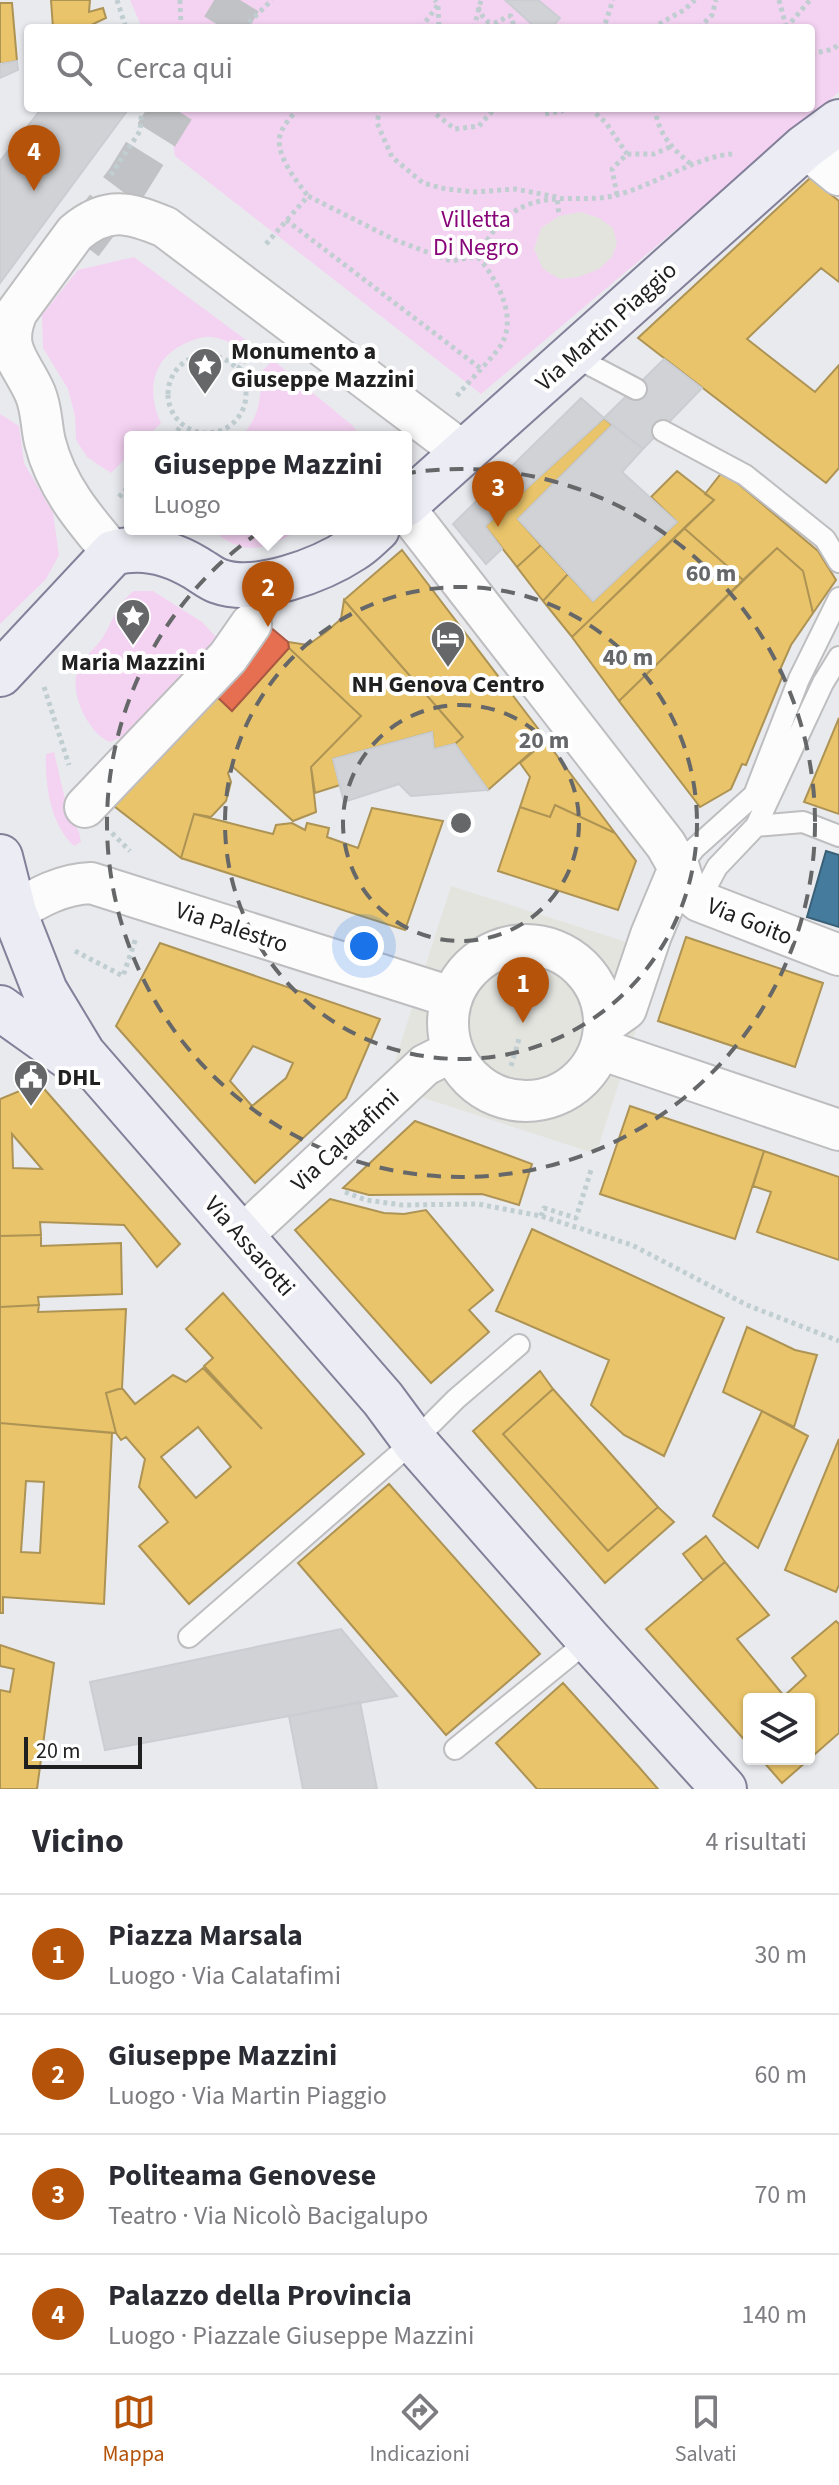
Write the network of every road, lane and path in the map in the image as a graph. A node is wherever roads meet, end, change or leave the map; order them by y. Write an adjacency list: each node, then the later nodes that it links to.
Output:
1 (117, 0): 11 (path)
2 (180, 0): 12 (path)
3 (272, 0): 13 (path)
4 (613, 0): 18 (path)
5 (695, 0): 19 (path)
6 (716, 0): 20 (path)
7 (779, 0): 21 (path)
8 (810, 0): 22 (path)
9 (437, 3): 14 (path); 15 (path)
10 (480, 3): 16 (path); 17 (path)
11 (125, 24)
12 (181, 24)
13 (247, 24)
14 (424, 24)
15 (439, 24)
16 (475, 24)
17 (512, 24)
18 (605, 24)
19 (659, 24)
20 (703, 24)
21 (785, 24)
22 (789, 24)
23 (839, 44): 24 (path)
24 (815, 53)
25 (142, 112): 39 (path)
26 (295, 112): 40 (path)
27 (379, 112): 41 (path)
28 (433, 112): 29 (path)
29 (491, 112)
30 (594, 112): 34 (path)
31 (656, 112): 33 (path)
32 (822, 134): 37 (street); 49 (main road, Via Martin Piaggio)
33 (670, 147): 34 (path); 36 (path)
34 (627, 154): 38 (path)
35 (741, 154): 36 (path)
36 (693, 166): 38 (path)
37 (839, 175)
38 (617, 195): 41 (path)
39 (113, 196): 45 (lane); 47 (street); 59 (street)
40 (308, 196): 43 (path); 46 (path)
41 (557, 197): 42 (path); 46 (path)
42 (559, 216)
43 (286, 220): 44 (path); 50 (path)
44 (266, 244)
45 (214, 246)
46 (477, 256): 50 (path)
47 (5, 341): 65 (street)
48 (260, 341): 51 (path)
49 (573, 356): 52 (lane); 59 (main road, Via Martin Piaggio)
50 (480, 368): 53 (path)
51 (238, 369): 54 (path); 57 (path)
52 (630, 393)
53 (457, 396)
54 (182, 425): 55 (path); 56 (path)
55 (177, 431)
56 (198, 431)
57 (221, 431)
58 (663, 431): 66 (lane)
59 (463, 452): 61 (main road, Via Martin Piaggio)
60 (124, 492): 62 (path)
61 (412, 499)
62 (114, 504)
63 (412, 518): 76 (street)
64 (370, 535): 65 (main road)
65 (113, 553): 70 (main road)
66 (839, 562)
67 (839, 598): 76 (lane)
68 (251, 624): 72 (street)
69 (839, 657): 73 (lane)
70 (0, 674)
71 (43, 684): 72 (path)
72 (85, 807)
73 (756, 826): 74 (lane); 76 (lane)
74 (839, 836)
75 (0, 857): 77 (main road)
76 (689, 884): 79 (street, Via Goito); 83 (street)
77 (7, 916): 81 (street, Via Palestro); 86 (main road)
78 (63, 945): 80 (path)
79 (839, 955)
80 (123, 976)
81 (451, 997): 83 (street); 85 (street)
82 (0, 1008): 86 (main road)
83 (602, 1037): 85 (street); 88 (street)
84 (519, 1039): 87 (path)
85 (453, 1051): 92 (street, Via Calatafimi)
86 (80, 1058): 92 (main road, Via Assarotti); 95 (main road, Via Assarotti)
87 (511, 1066)
88 (839, 1130)
89 (592, 1167): 91 (path)
90 (333, 1188): 91 (path)
91 (541, 1216): 93 (path)
92 (241, 1237): 95 (main road, Via Assarotti)
93 (839, 1341)
94 (519, 1345): 95 (lane)
95 (414, 1441): 96 (lane); 97 (main road, Via Assarotti)
96 (189, 1637)
97 (589, 1640): 98 (lane); 99 (main road, Via Assarotti)
98 (455, 1749)
99 (724, 1789)

